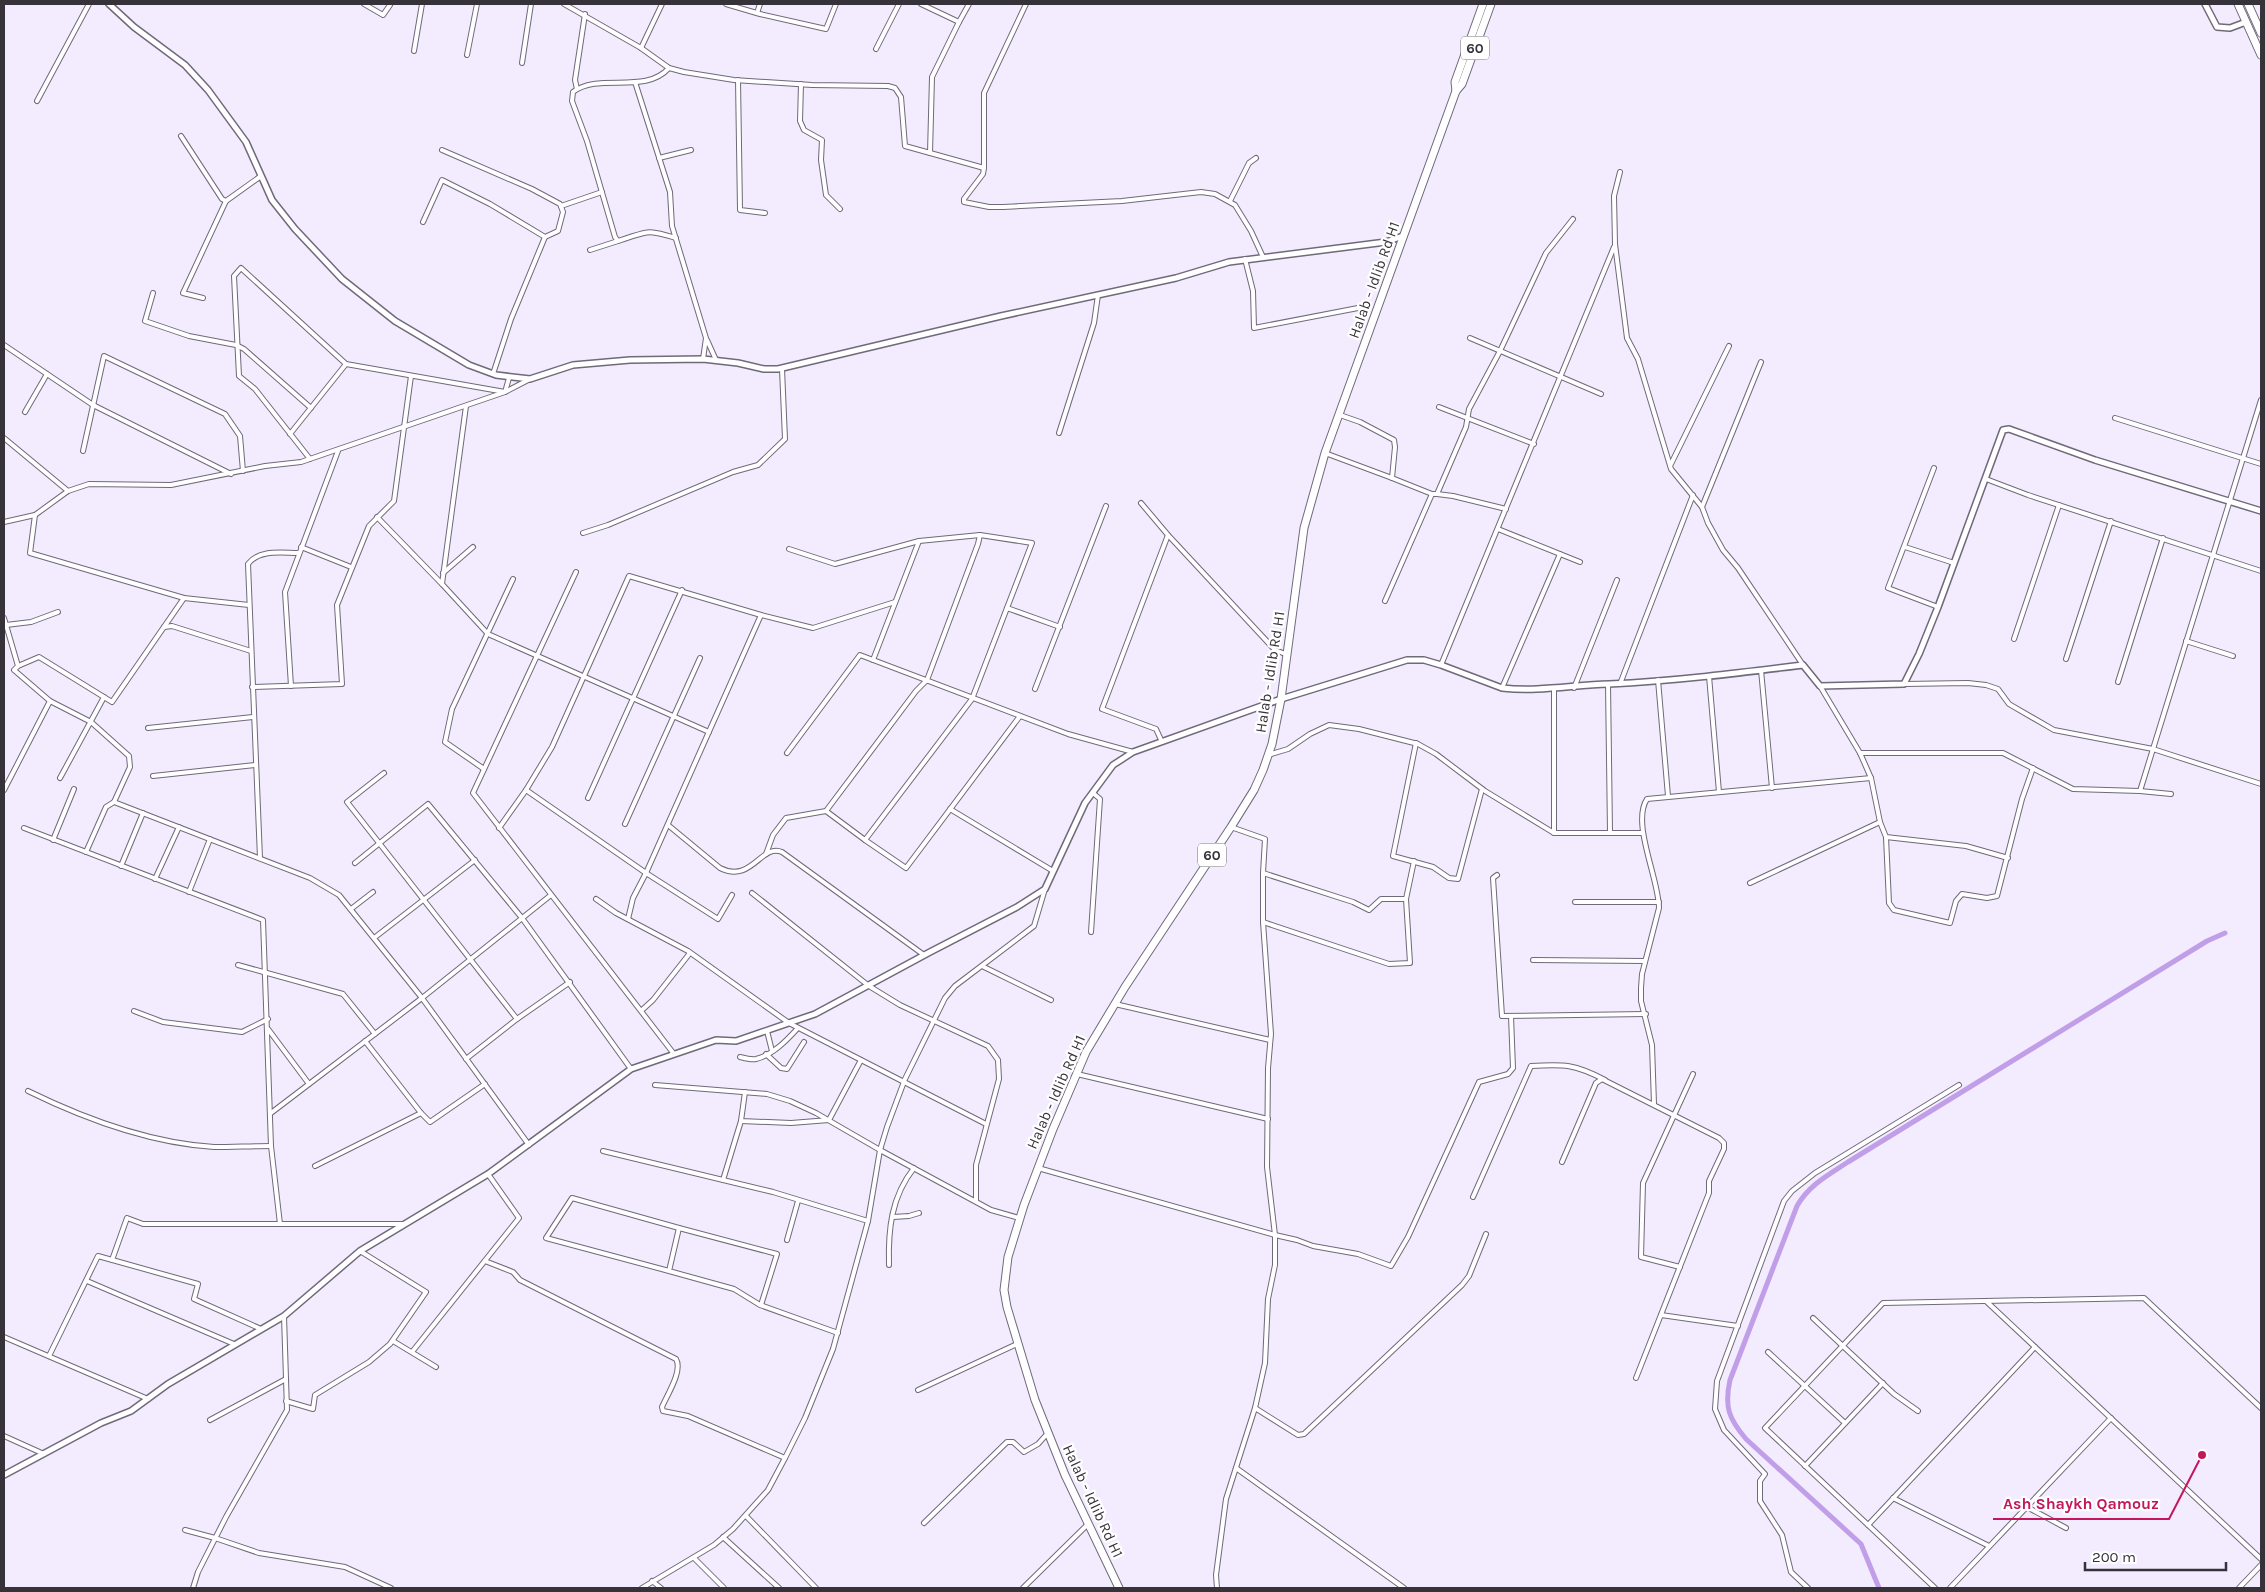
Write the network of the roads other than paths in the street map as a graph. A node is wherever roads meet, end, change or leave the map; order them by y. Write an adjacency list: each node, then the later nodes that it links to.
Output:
1 (89, 4): 40 (street)
2 (109, 4): 49 (street)
3 (364, 4): 21 (street)
4 (422, 4): 30 (street)
5 (476, 4): 31 (street)
6 (531, 4): 33 (street)
7 (564, 4): 23 (street)
8 (662, 4): 28 (street)
9 (726, 4): 22 (street)
10 (760, 4): 22 (street)
11 (836, 4): 22 (street)
12 (899, 4): 29 (street)
13 (921, 4): 25 (street)
14 (968, 4): 25 (street)
15 (1026, 4): 47 (street)
16 (1483, 4): 39 (highway, 60)
17 (1491, 4): 39 (highway, Halab - Idlib Rd H1 / 60)
18 (2205, 4): 26 (street)
19 (2238, 4): 26 (highway)
20 (2248, 4): 24 (highway)
21 (390, 5)
22 (757, 13)
23 (585, 14): 28 (street); 38 (street)
24 (2258, 17): 27 (highway)
25 (959, 22): 44 (street)
26 (2246, 22): 32 (highway)
27 (2261, 33)
28 (641, 48): 34 (street)
29 (876, 49)
30 (414, 51)
31 (467, 55)
32 (2261, 55)
33 (522, 63)
34 (669, 68): 35 (street); 36 (street)
35 (738, 80): 37 (street); 55 (street)
36 (635, 82): 38 (street); 45 (street)
37 (801, 84): 44 (street); 54 (street)
38 (577, 89): 50 (street)
39 (1456, 91): 58 (highway, Halab - Idlib Rd H1 / 60)
40 (37, 102)
41 (181, 136): 51 (street)
42 (442, 150): 53 (street)
43 (691, 150): 45 (street)
44 (930, 153): 47 (street)
45 (659, 158): 60 (street)
46 (1256, 158): 52 (street)
47 (984, 168): 52 (street)
48 (1620, 172): 62 (street)
49 (261, 176): 51 (street); 82 (street)
50 (602, 192): 53 (street); 61 (street)
51 (226, 201): 68 (street)
52 (1230, 201): 64 (street)
53 (561, 206): 59 (street)
54 (840, 208)
55 (765, 213)
56 (1573, 219): 75 (street)
57 (423, 222): 59 (street)
58 (1405, 236): 64 (street); 95 (highway, Halab - Idlib Rd H1 / 60)
59 (545, 237): 82 (street)
60 (676, 238): 61 (street); 70 (street)
61 (618, 241): 63 (street)
62 (1615, 244): 84 (street); 108 (street)
63 (590, 250)
64 (1263, 257): 65 (street)
65 (1245, 259): 67 (street); 69 (street)
66 (153, 293): 73 (street)
67 (1098, 296): 80 (street); 99 (street)
68 (203, 298)
69 (1358, 308)
70 (706, 338): 76 (street); 77 (street)
71 (1470, 338): 75 (street)
72 (4, 345): 81 (street)
73 (236, 345): 79 (street); 93 (street); 100 (street)
74 (1729, 346): 108 (street)
75 (1500, 352): 84 (street); 96 (street)
76 (703, 359): 77 (street); 86 (street)
77 (716, 360): 80 (street)
78 (1762, 362): 122 (street)
79 (346, 364): 83 (street); 93 (street)
80 (782, 369): 130 (street)
81 (47, 374): 90 (street); 94 (street)
82 (493, 374): 85 (street)
83 (411, 376): 87 (street); 98 (street)
84 (1561, 377): 88 (street); 102 (street)
85 (509, 378): 86 (street); 87 (street)
86 (530, 379): 87 (street)
87 (505, 392): 91 (street)
88 (1601, 394)
89 (2261, 400): 106 (street)
90 (94, 405): 103 (street); 111 (street); 112 (street)
91 (466, 406): 98 (street); 147 (street)
92 (1439, 407): 96 (street)
93 (311, 408): 100 (street)
94 (25, 412)
95 (1340, 415): 105 (highway, Halab - Idlib Rd H1 / 60); 113 (street)
96 (1467, 418): 102 (street); 116 (street)
97 (2115, 418): 106 (street)
98 (404, 428): 104 (street); 126 (street)
99 (1059, 432)
100 (290, 434): 107 (street)
101 (4, 438): 115 (street)
102 (1534, 444): 123 (street)
103 (84, 451)
104 (338, 451): 107 (street); 135 (street)
105 (1325, 453): 113 (street); 168 (highway, Halab - Idlib Rd H1 / 60)
106 (2244, 458): 109 (street); 118 (street)
107 (310, 459): 111 (street)
108 (1670, 464): 117 (street)
109 (2261, 464)
110 (1934, 468): 137 (street)
111 (243, 471): 112 (street)
112 (231, 474): 115 (street)
113 (1392, 478): 116 (street)
114 (1986, 479): 118 (street); 120 (street); 143 (street)
115 (68, 491): 125 (street)
116 (1434, 494): 123 (street); 153 (street)
117 (1693, 495): 122 (street); 184 (street)
118 (2229, 501): 124 (street); 141 (street)
119 (1141, 502): 132 (street)
120 (2059, 505): 127 (street); 165 (street)
121 (1106, 506): 163 (street)
122 (1702, 507): 175 (street)
123 (1506, 509): 129 (street)
124 (2261, 511)
125 (36, 515): 128 (street); 152 (street)
126 (377, 517): 144 (street); 150 (street)
127 (2111, 521): 133 (street); 172 (street)
128 (4, 522)
129 (1498, 529): 140 (street); 174 (street)
130 (583, 534)
131 (980, 535): 134 (street); 157 (street); 180 (street)
132 (1168, 535): 168 (street); 204 (street)
133 (2163, 538): 141 (street); 182 (street)
134 (919, 540): 138 (street); 154 (street)
135 (301, 547): 139 (street); 144 (street)
136 (473, 547): 147 (street)
137 (1905, 547): 143 (street); 156 (street)
138 (789, 549)
139 (298, 553): 155 (street); 186 (street)
140 (1560, 554): 142 (street); 189 (street)
141 (2213, 555): 145 (street); 166 (street)
142 (1580, 562)
143 (1954, 564): 156 (street)
144 (351, 567): 186 (street)
145 (2261, 571)
146 (576, 572): 169 (street)
147 (443, 573): 150 (street)
148 (513, 580): 164 (street)
149 (1617, 580): 190 (street)
150 (442, 584): 164 (street)
151 (682, 590): 159 (street); 179 (street); 194 (street)
152 (184, 598): 155 (street); 162 (street)
153 (1386, 601)
154 (896, 602): 159 (street); 173 (street)
155 (249, 605): 167 (street)
156 (1938, 607): 185 (street)
157 (1007, 608): 163 (street); 195 (street)
158 (58, 612): 161 (street)
159 (761, 615): 203 (street)
160 (4, 618): 161 (street)
161 (6, 625): 176 (street)
162 (164, 627): 167 (street); 193 (street)
163 (1060, 627): 191 (street)
164 (488, 634): 169 (street); 213 (street)
165 (2014, 639)
166 (2186, 641): 170 (street); 206 (street)
167 (251, 651): 188 (street)
168 (1288, 655): 196 (highway, Halab - Idlib Rd H1 / 60)
169 (538, 656): 179 (street); 213 (street)
170 (2233, 656)
171 (700, 658): 200 (street)
172 (2066, 659)
173 (873, 660): 180 (street); 208 (street)
174 (1441, 665): 189 (street); 196 (street)
175 (1804, 665): 177 (street); 187 (street)
176 (18, 666): 193 (street); 197 (street)
177 (1761, 670): 178 (street); 219 (street)
178 (1708, 676): 181 (street); 225 (street)
179 (585, 677): 194 (street); 223 (street)
180 (927, 680): 195 (street); 232 (street)
181 (1658, 680): 184 (street); 228 (street)
182 (2118, 682)
183 (1608, 684): 184 (street); 190 (street); 241 (street)
184 (1620, 684)
185 (1904, 684): 187 (street); 206 (street)
186 (291, 686): 188 (street)
187 (1820, 686): 209 (street)
188 (252, 687): 199 (street)
189 (1502, 688): 192 (street)
190 (1574, 688): 192 (street)
191 (1035, 689)
192 (1554, 689): 242 (street)
193 (104, 697): 201 (street)
194 (632, 698): 200 (street); 229 (street)
195 (972, 699): 198 (street); 247 (street)
196 (1282, 699): 204 (street); 210 (highway, Halab - Idlib Rd H1 / 60)
197 (50, 701): 201 (street); 222 (street)
198 (1020, 716): 207 (street); 231 (street)
199 (253, 717): 202 (street); 211 (street)
200 (674, 717): 203 (street); 235 (street)
201 (91, 722): 216 (street); 230 (street)
202 (148, 728)
203 (709, 732): 236 (street)
204 (1162, 742): 207 (street)
205 (1416, 743): 210 (street); 221 (street); 254 (street)
206 (2152, 749): 218 (street); 224 (street)
207 (1133, 752): 226 (street)
208 (788, 753)
209 (1860, 753): 212 (street); 217 (street)
210 (1268, 755): 238 (highway, Halab - Idlib Rd H1 / 60)
211 (255, 765): 215 (street); 251 (street)
212 (2032, 768): 224 (street); 252 (street)
213 (484, 770): 240 (street)
214 (384, 773): 248 (street)
215 (153, 776)
216 (60, 778)
217 (1871, 778): 219 (street); 234 (street)
218 (2261, 784)
219 (1772, 788): 225 (street)
220 (74, 789): 246 (street)
221 (1482, 789): 242 (street); 254 (street)
222 (4, 790)
223 (526, 790): 240 (street); 258 (street)
224 (2140, 791): 227 (street)
225 (1719, 792): 228 (street)
226 (1093, 793): 257 (street); 278 (street)
227 (2172, 794)
228 (1668, 796): 243 (street)
229 (588, 798)
230 (114, 802): 233 (street); 249 (street)
231 (950, 809): 247 (street); 257 (street)
232 (826, 811): 247 (street); 250 (street)
233 (143, 813): 237 (street); 256 (street)
234 (1880, 822): 244 (street); 262 (street)
235 (625, 824)
236 (668, 825): 250 (street); 258 (street)
237 (179, 827): 245 (street); 261 (street)
238 (1231, 827): 259 (street); 292 (highway, Halab - Idlib Rd H1 / 60)
239 (24, 828): 246 (street)
240 (499, 828): 267 (street)
241 (1610, 832): 242 (street); 243 (street)
242 (1554, 833)
243 (1643, 833): 273 (street)
244 (1886, 837): 252 (street); 252 (street)
245 (210, 839): 251 (street); 264 (street)
246 (53, 840): 249 (street)
247 (865, 840)
248 (380, 842): 253 (street); 255 (street); 269 (street)
249 (86, 852): 256 (street)
250 (766, 854): 281 (street)
251 (260, 858): 274 (street)
252 (2008, 858)
253 (474, 860): 269 (street); 275 (street)
254 (1414, 861): 271 (street)
255 (355, 863)
256 (121, 866): 261 (street)
257 (1053, 871): 263 (street)
258 (646, 873): 268 (street); 276 (street)
259 (1263, 873): 271 (street); 277 (street)
260 (1497, 875): 296 (street)
261 (156, 879): 264 (street)
262 (1750, 883)
263 (1045, 889): 281 (street); 286 (street)
264 (189, 892): 287 (street)
265 (373, 892): 274 (street)
266 (752, 893): 289 (street)
267 (551, 895): 275 (street); 293 (street)
268 (732, 895)
269 (424, 899): 279 (street); 282 (street)
270 (596, 899): 276 (street)
271 (1406, 900): 277 (street)
272 (1575, 902): 273 (street)
273 (1659, 902): 284 (street)
274 (351, 909): 279 (street)
275 (522, 918): 282 (street); 288 (street)
276 (628, 919): 280 (street)
277 (1263, 922): 305 (street)
278 (1091, 932)
279 (374, 938): 290 (street)
280 (690, 953): 293 (street); 300 (street)
281 (924, 954): 289 (street)
282 (471, 959): 290 (street); 298 (street)
283 (1533, 960): 284 (street)
284 (1645, 961): 295 (street)
285 (238, 965): 287 (street)
286 (982, 966): 291 (street); 299 (street)
287 (266, 973): 297 (street); 304 (street)
288 (570, 982): 298 (street); 314 (street)
289 (869, 986): 299 (street); 300 (street)
290 (422, 998): 304 (street); 312 (street)
291 (1051, 1000)
292 (1115, 1004): 305 (street); 315 (highway, Halab - Idlib Rd H1 / 60)
293 (642, 1010): 309 (street)
294 (134, 1011): 297 (street)
295 (1646, 1014): 296 (street); 325 (street)
296 (1511, 1016): 354 (street)
297 (268, 1018): 302 (street)
298 (517, 1019): 312 (street)
299 (934, 1020): 318 (street); 332 (street)
300 (789, 1023): 301 (street); 303 (street)
301 (798, 1028): 308 (street); 313 (street)
302 (268, 1029): 319 (street); 326 (street)
303 (767, 1031): 308 (street); 309 (street)
304 (375, 1034): 306 (street)
305 (1270, 1040): 330 (street)
306 (366, 1041): 319 (street); 327 (street)
307 (804, 1042): 310 (street)
308 (772, 1051): 310 (street)
309 (674, 1054): 314 (street)
310 (766, 1054): 311 (street)
311 (740, 1057)
312 (466, 1059): 320 (street)
313 (860, 1060): 318 (street); 329 (street)
314 (631, 1069): 333 (street)
315 (1076, 1074): 330 (street); 340 (highway, Halab - Idlib Rd H1 / 60)
316 (1693, 1074): 328 (street)
317 (1609, 1082): 325 (street); 337 (street); 343 (street)
318 (904, 1083): 332 (street); 335 (street)
319 (309, 1084): 326 (street)
320 (485, 1084): 327 (street); 333 (street)
321 (655, 1084): 324 (street)
322 (1959, 1085): 368 (street)
323 (28, 1091): 334 (street)
324 (745, 1092): 329 (street); 331 (street)
325 (1654, 1104): 328 (street)
326 (270, 1113): 334 (street)
327 (421, 1113): 338 (street)
328 (1674, 1115): 360 (street); 360 (street)
329 (829, 1120): 331 (street); 335 (street)
330 (1268, 1120): 354 (street)
331 (741, 1121): 342 (street)
332 (986, 1124): 345 (street)
333 (529, 1145): 341 (street)
334 (272, 1146): 350 (street)
335 (880, 1150): 339 (street); 349 (street)
336 (603, 1151): 342 (street)
337 (1562, 1162)
338 (315, 1166)
339 (914, 1168): 345 (street); 347 (street)
340 (1038, 1168): 348 (highway, Halab - Idlib Rd H1 / 60); 354 (street)
341 (488, 1174): 351 (street); 358 (street)
342 (723, 1180): 344 (street)
343 (1473, 1197)
344 (798, 1201): 349 (street); 355 (street)
345 (976, 1201): 348 (street)
346 (919, 1213): 347 (street)
347 (893, 1217): 359 (street)
348 (1020, 1218): 374 (highway, Halab - Idlib Rd H1 / 60)
349 (868, 1221): 370 (street)
350 (280, 1224): 351 (street); 357 (street)
351 (404, 1224): 356 (street)
352 (679, 1228): 361 (street); 361 (street); 364 (street)
353 (1486, 1234): 388 (street)
354 (1274, 1235): 388 (street)
355 (787, 1240)
356 (360, 1250): 366 (street); 372 (street)
357 (112, 1260): 362 (street); 369 (street)
358 (485, 1261): 377 (street); 397 (street)
359 (889, 1265)
360 (1680, 1266): 365 (street)
361 (668, 1271): 364 (street)
362 (87, 1281): 373 (street); 379 (street)
363 (1987, 1302): 375 (street); 376 (street); 389 (street)
364 (761, 1306): 370 (street)
365 (1661, 1314): 368 (street); 381 (street)
366 (284, 1316): 369 (street); 382 (street)
367 (1813, 1318): 375 (street)
368 (1738, 1326): 427 (street)
369 (261, 1328): 373 (street)
370 (838, 1332): 397 (street)
371 (4, 1337): 379 (street)
372 (393, 1341): 377 (street); 387 (street)
373 (234, 1344): 386 (street)
374 (1017, 1344): 385 (street); 394 (highway, Halab - Idlib Rd H1 / 60)
375 (1843, 1346): 383 (street); 384 (street)
376 (2035, 1347): 391 (street); 401 (street)
377 (412, 1352): 380 (street)
378 (1768, 1352): 384 (street)
379 (49, 1356): 386 (street)
380 (436, 1367)
381 (1636, 1378)
382 (286, 1379): 387 (street); 392 (street)
383 (1883, 1383): 390 (street); 393 (street)
384 (1805, 1386): 393 (street); 398 (street)
385 (918, 1390)
386 (148, 1398): 396 (street)
387 (286, 1401): 410 (street)
388 (1255, 1408): 399 (street)
389 (2261, 1408)
390 (1918, 1411)
391 (2111, 1418): 402 (street); 413 (street)
392 (210, 1420)
393 (1845, 1423): 398 (street)
394 (1048, 1434): 404 (street); 405 (highway, Halab - Idlib Rd H1 / 60)
395 (4, 1436): 396 (street)
396 (44, 1454): 400 (street)
397 (785, 1458): 403 (street)
398 (1805, 1466): 406 (street)
399 (1236, 1468): 425 (street); 426 (street)
400 (4, 1475)
401 (1893, 1498): 406 (street); 411 (street)
402 (2027, 1507): 407 (street); 411 (street)
403 (746, 1516): 409 (street); 422 (street)
404 (924, 1523)
405 (1087, 1525): 423 (street); 424 (highway, Halab - Idlib Rd H1 / 60)
406 (1868, 1525): 428 (street)
407 (2066, 1528)
408 (185, 1530): 410 (street)
409 (723, 1537): 412 (street); 421 (street)
410 (215, 1538): 416 (street); 417 (street)
411 (1990, 1546): 429 (street)
412 (694, 1558): 415 (street); 420 (street)
413 (2261, 1559)
414 (2261, 1564): 430 (street)
415 (652, 1581): 418 (street); 419 (street)
416 (193, 1588)
417 (390, 1588)
418 (642, 1588)
419 (661, 1588)
420 (724, 1588)
421 (779, 1588)
422 (816, 1588)
423 (1023, 1588)
424 (1119, 1588)
425 (1217, 1588)
426 (1404, 1588)
427 (1808, 1588)
428 (1935, 1588)
429 (1950, 1588)
430 (2239, 1588)

